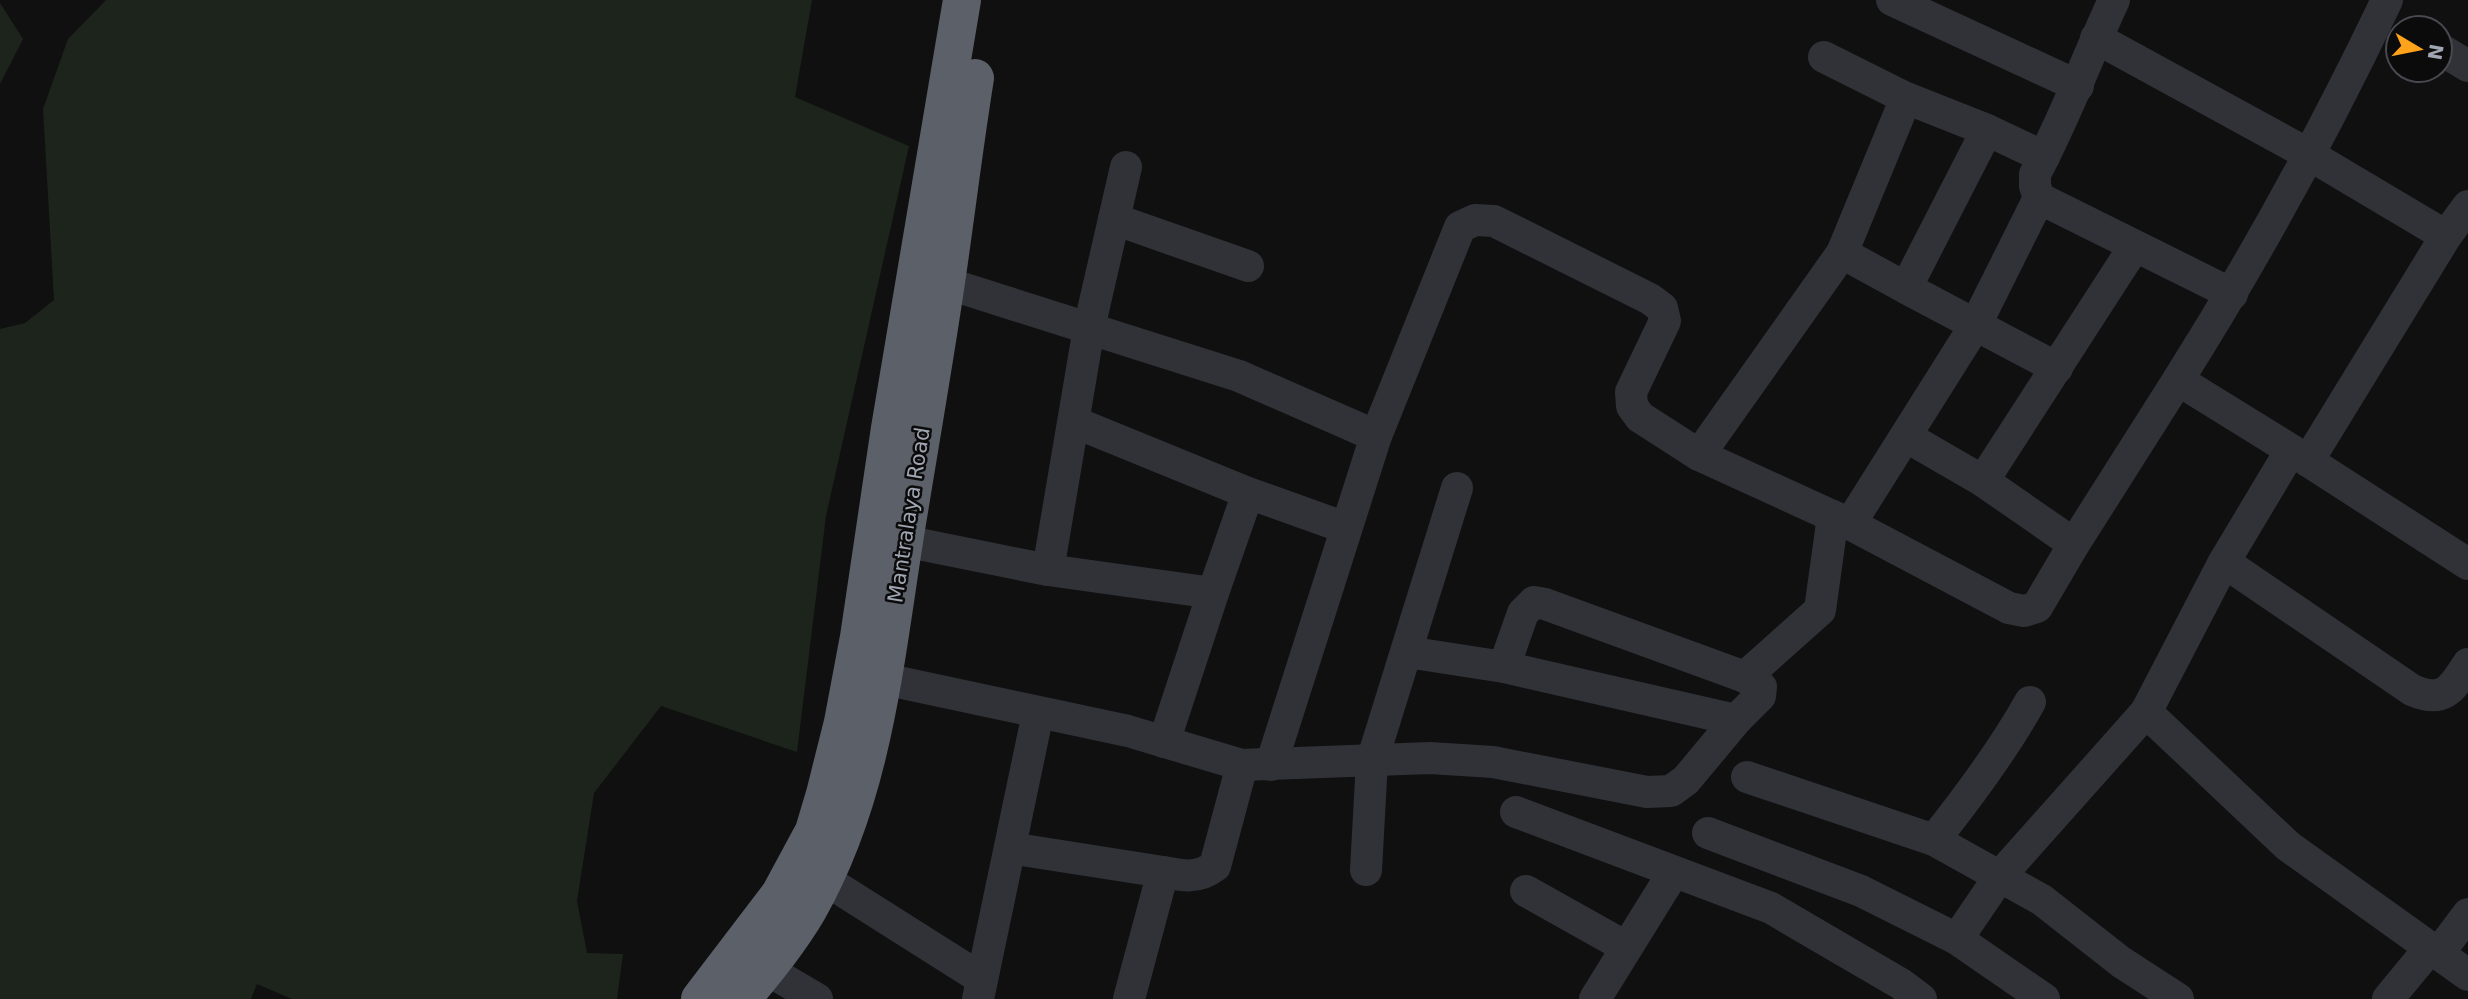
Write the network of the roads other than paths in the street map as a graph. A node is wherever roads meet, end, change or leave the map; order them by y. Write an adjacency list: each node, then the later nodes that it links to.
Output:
1 (962, 0): 74 (highway)
2 (988, 0): 21 (highway, Mantralaya Road)
3 (1892, 0): 8 (street)
4 (2114, 0): 6 (street)
5 (2384, 37): 11 (street)
6 (2096, 38): 8 (street); 11 (street)
7 (1824, 57): 9 (street)
8 (2078, 86): 12 (street)
9 (1906, 98): 10 (street); 19 (street)
10 (1987, 130): 12 (street); 22 (street)
11 (2308, 154): 17 (street); 23 (street)
12 (2044, 157): 14 (street)
13 (1126, 167): 16 (street)
14 (2039, 198): 18 (street); 24 (street)
15 (2468, 206): 17 (street)
16 (1114, 219): 20 (street); 25 (street)
17 (2446, 236): 32 (street)
18 (2134, 247): 23 (street); 26 (street)
19 (1842, 253): 22 (street); 31 (street)
20 (1248, 266)
21 (946, 283): 25 (street); 38 (highway, Mantralaya Road)
22 (1906, 288): 24 (street)
23 (2232, 294): 27 (street)
24 (1976, 324): 26 (street); 30 (street)
25 (1089, 327): 28 (street); 29 (street)
26 (2057, 368): 33 (street)
27 (2178, 380): 32 (street); 39 (street)
28 (1074, 422): 35 (street); 42 (street)
29 (1376, 436): 31 (street); 37 (street)
30 (1907, 437): 33 (street); 36 (street)
31 (1699, 455): 36 (street)
32 (2300, 456): 40 (street); 41 (street)
33 (1983, 481): 39 (street)
34 (1457, 488): 44 (street)
35 (1248, 493): 37 (street); 43 (street)
36 (1842, 520): 39 (street); 47 (street)
37 (1346, 528): 55 (street)
38 (904, 541): 42 (street); 48 (highway, Mantralaya Road)
39 (2074, 544)
40 (2224, 562): 45 (street); 50 (street)
41 (2468, 564)
42 (1048, 569): 43 (street)
43 (1213, 593): 53 (street)
44 (1407, 652): 46 (street); 54 (street)
45 (2468, 664)
46 (1504, 667): 47 (street); 52 (street)
47 (1745, 677): 52 (street)
48 (884, 680): 51 (street); 65 (highway, Mantralaya Road)
49 (2030, 702): 59 (street)
50 (2146, 712): 64 (street); 70 (street)
51 (1038, 713): 53 (street); 60 (street)
52 (1736, 720): 54 (street)
53 (1164, 742): 55 (street)
54 (1372, 761): 55 (street); 61 (street)
55 (1257, 765): 62 (street)
56 (1747, 777): 59 (street)
57 (1516, 812): 63 (street)
58 (1708, 834): 68 (street)
59 (1934, 840): 64 (street)
60 (1010, 848): 62 (street); 73 (street)
61 (1366, 870)
62 (1163, 872): 77 (street)
63 (1673, 873): 69 (street); 79 (street)
64 (2000, 876): 68 (street); 81 (street)
65 (824, 879): 71 (highway, Mantralaya Road); 73 (street)
66 (1525, 891): 69 (street)
67 (2468, 914): 70 (street)
68 (1957, 939): 80 (street)
69 (1626, 947): 78 (street)
70 (2434, 951): 72 (street); 82 (street)
71 (766, 970): 75 (highway, Mantralaya Road); 76 (street)
72 (2468, 975)
73 (980, 989)
74 (700, 999)
75 (742, 999)
76 (817, 999)
77 (1129, 999)
78 (1595, 999)
79 (1921, 999)
80 (2044, 999)
81 (2178, 999)
82 (2388, 999)

